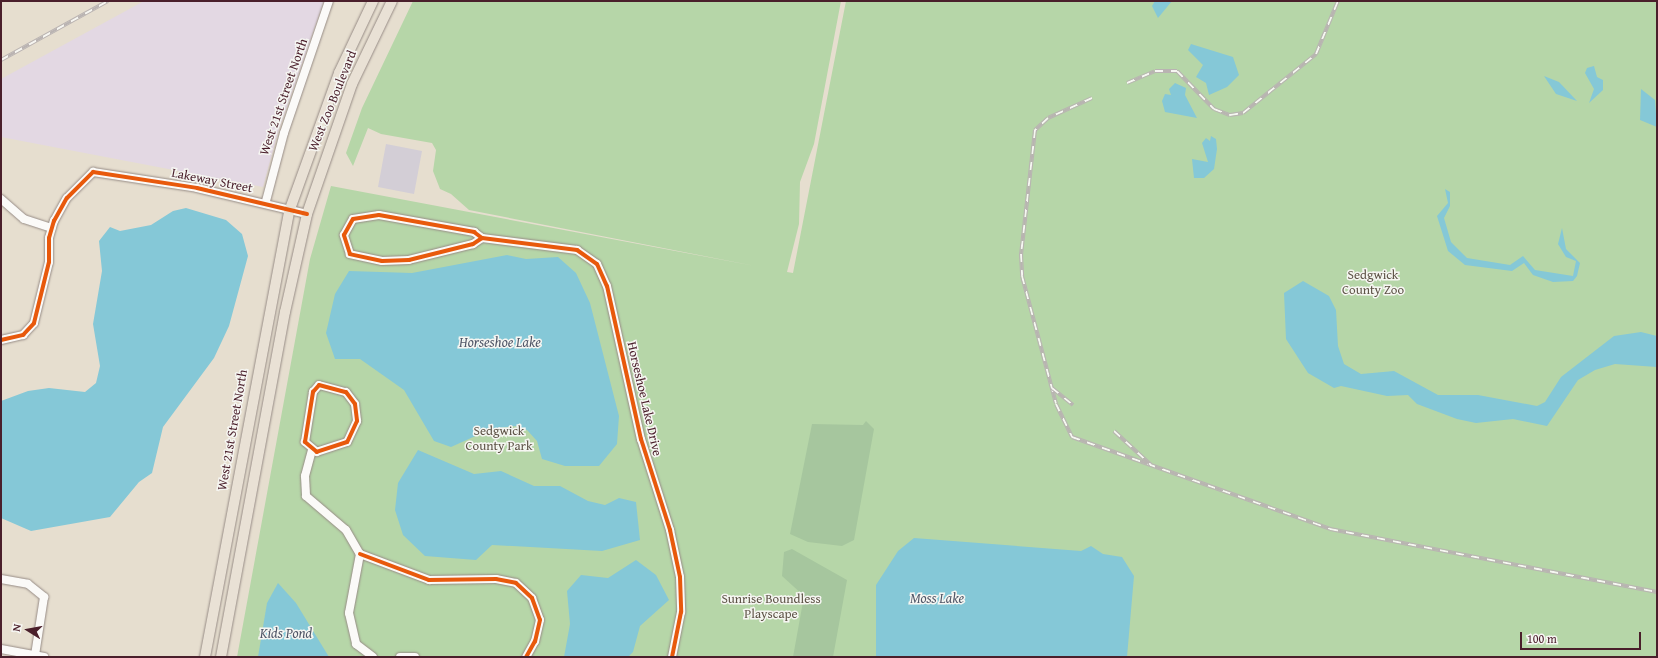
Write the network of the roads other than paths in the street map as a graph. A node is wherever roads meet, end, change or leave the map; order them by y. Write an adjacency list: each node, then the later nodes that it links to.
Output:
1 (329, 1): 5 (street, West 21st Street North)
2 (373, 1): 6 (main road, West Zoo Boulevard)
3 (392, 1): 7 (main road, West Zoo Boulevard)
4 (1, 199): 8 (street)
5 (266, 202): 6 (street, Lakeway Street); 8 (street, Lakeway Street)
6 (290, 209): 7 (street, Lakeway Street); 17 (main road, West 21st Street North)
7 (307, 214): 18 (main road)
8 (52, 228): 10 (street)
9 (482, 238): 9 (street, Horseshoe Lake Drive); 23 (street, Horseshoe Lake Drive)
10 (1, 340)
11 (312, 450): 11 (street); 12 (street)
12 (360, 554): 19 (street); 22 (street)
13 (1, 579): 15 (street)
14 (1, 649): 15 (street)
15 (34, 655): 16 (street)
16 (44, 657)
17 (205, 657)
18 (221, 657)
19 (373, 657)
20 (400, 657): 21 (street)
21 (415, 657)
22 (526, 657)
23 (672, 657)

